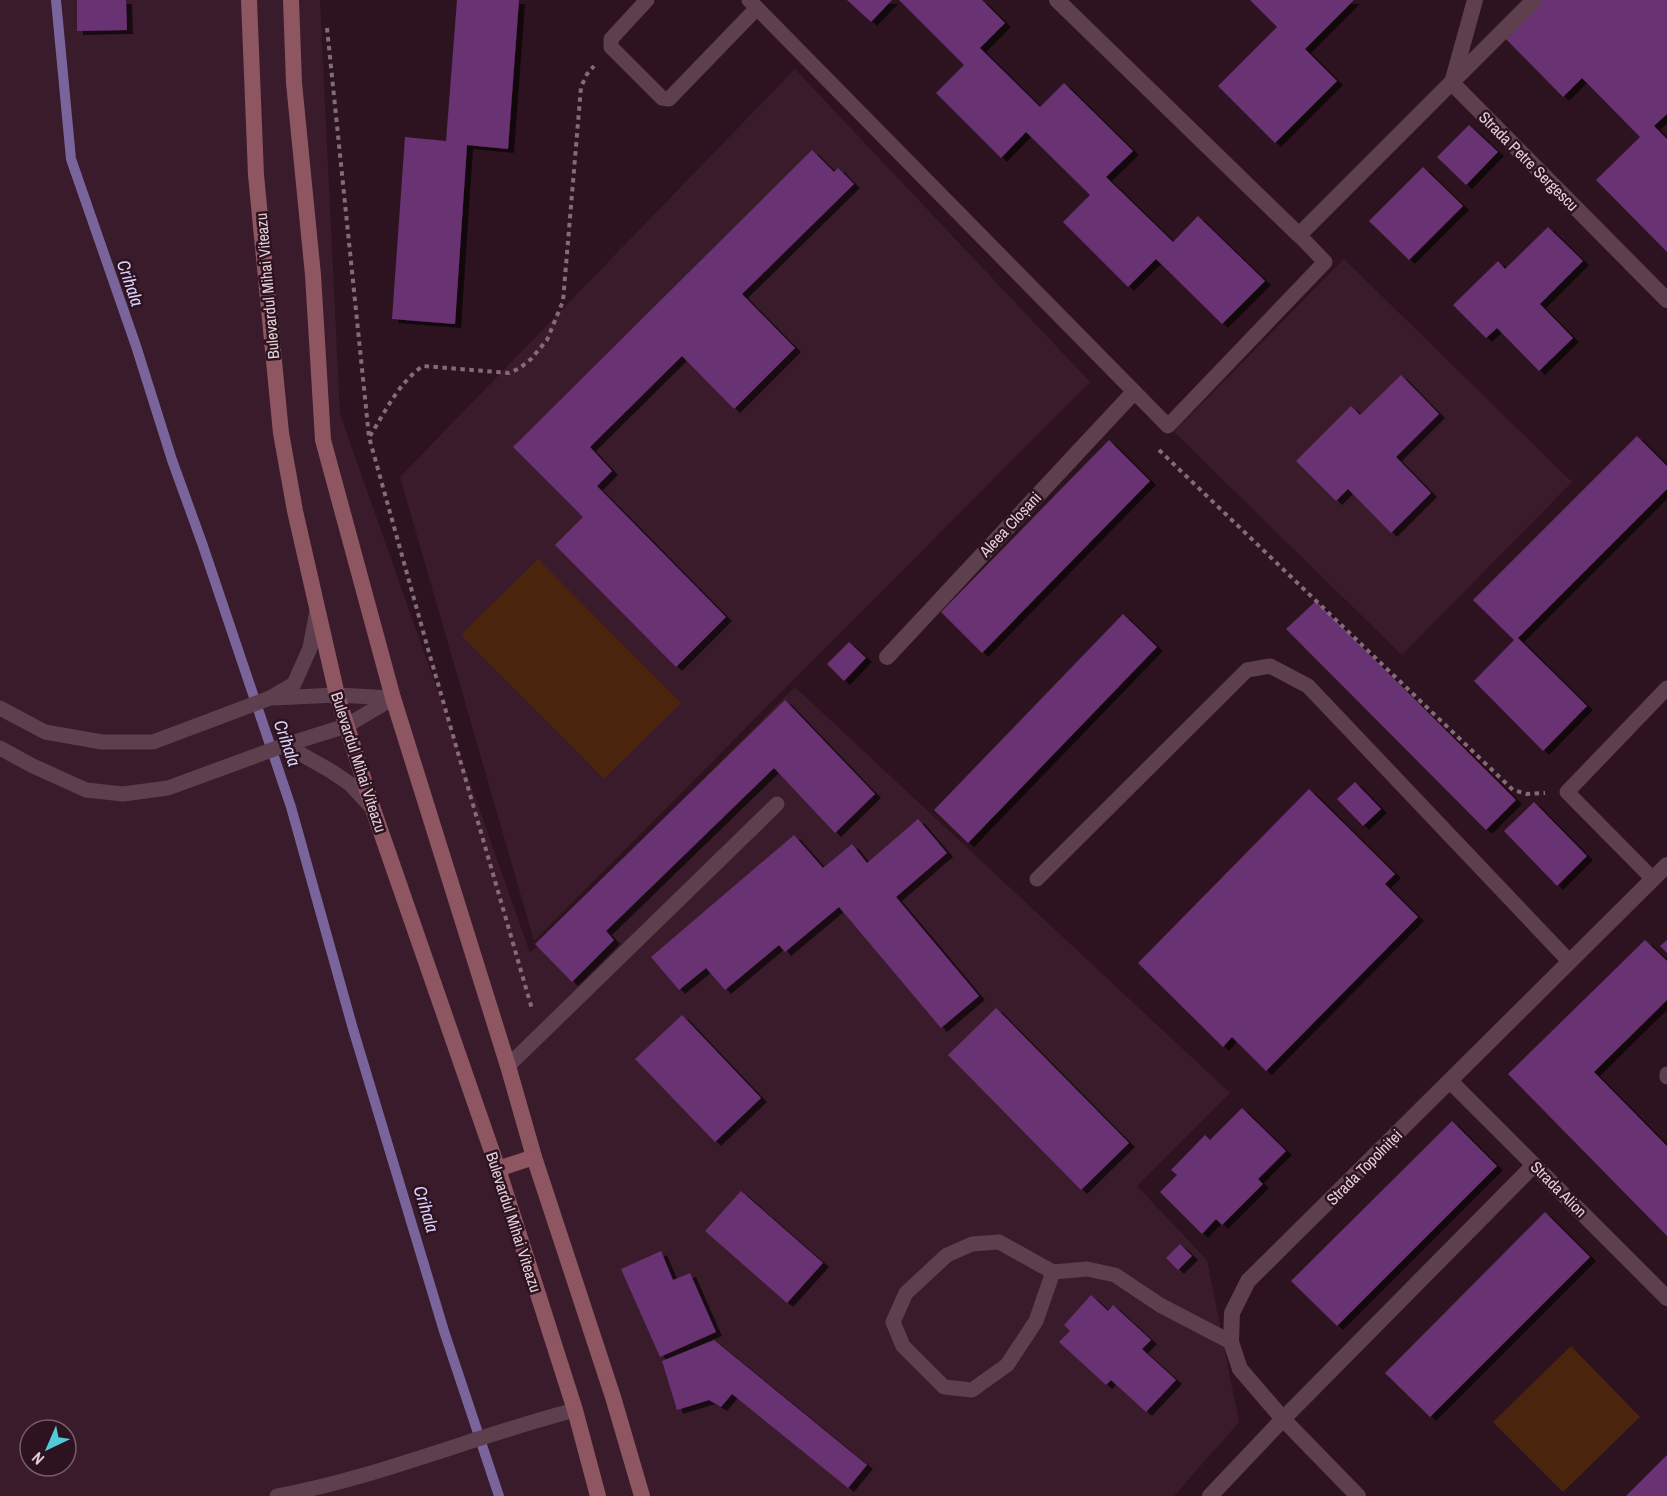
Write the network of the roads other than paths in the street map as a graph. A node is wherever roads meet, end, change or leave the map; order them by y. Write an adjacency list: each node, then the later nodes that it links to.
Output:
1 (249, 0): 12 (main road, Bulevardul Mihai Viteazu)
2 (291, 0): 17 (main road)
3 (647, 0): 7 (lane)
4 (1057, 0): 9 (street)
5 (1475, 0): 8 (street)
6 (1534, 0): 8 (street)
7 (753, 4): 11 (lane)
8 (1452, 83): 9 (street); 10 (street, Strada Petre Sergescu)
9 (1299, 235): 11 (lane)
10 (1667, 300)
11 (1134, 392): 13 (street, Aleea Cloșani)
12 (318, 608): 15 (main road, Bulevardul Mihai Viteazu); 16 (lane)
13 (887, 657)
14 (1667, 688): 26 (lane)
15 (337, 695): 16 (lane); 17 (lane); 19 (main road, Bulevardul Mihai Viteazu)
16 (270, 698): 18 (lane)
17 (393, 698): 19 (lane); 28 (main road)
18 (0, 708)
19 (346, 726): 20 (lane); 23 (main road, Bulevardul Mihai Viteazu)
20 (285, 745): 21 (lane); 23 (lane)
21 (0, 748)
22 (777, 804): 28 (lane)
23 (373, 809): 32 (main road, Bulevardul Mihai Viteazu)
24 (1667, 865): 26 (street, Strada Topolniței)
25 (1037, 879): 27 (lane)
26 (1653, 879): 27 (street, Strada Topolniței)
27 (1569, 962): 29 (street, Strada Topolniței)
28 (508, 1066): 30 (main road)
29 (1450, 1081): 31 (street, Strada Alion); 35 (street, Strada Topolniței)
30 (534, 1157): 32 (main road); 40 (main road)
31 (1534, 1165): 34 (street, Strada Alion); 37 (street)
32 (498, 1170): 36 (main road, Bulevardul Mihai Viteazu)
33 (1053, 1272): 33 (lane); 35 (lane)
34 (1667, 1298)
35 (1231, 1342): 37 (street, Strada Topolniței)
36 (575, 1410): 38 (lane); 39 (main road, Bulevardul Mihai Viteazu)
37 (1283, 1419): 41 (street); 42 (street, Strada Topolniței)
38 (277, 1496)
39 (598, 1496)
40 (642, 1496)
41 (1210, 1496)
42 (1358, 1496)

